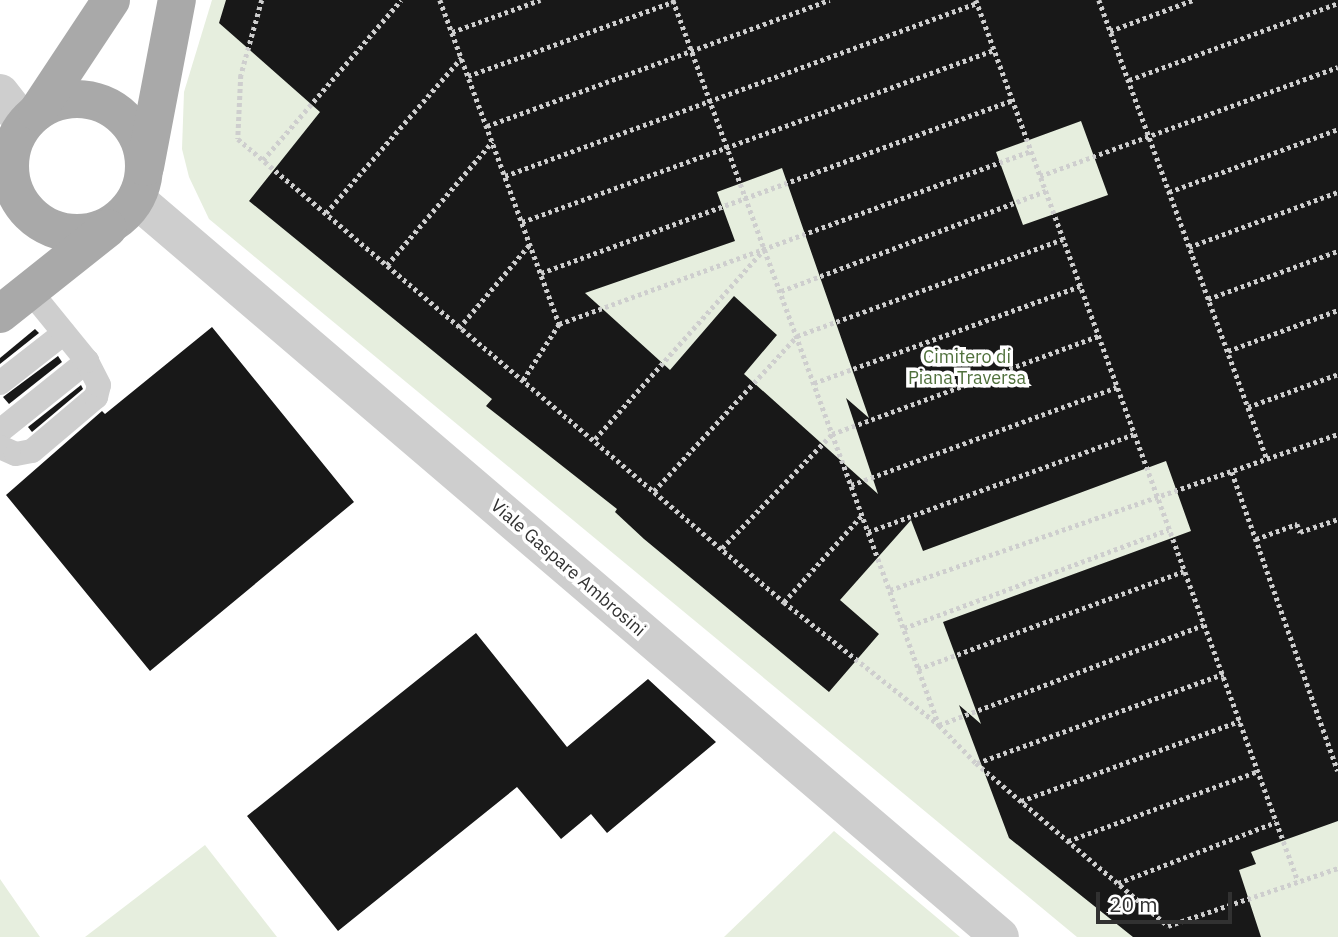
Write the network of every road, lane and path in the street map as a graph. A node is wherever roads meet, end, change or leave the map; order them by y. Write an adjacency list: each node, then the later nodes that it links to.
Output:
1 (111, 0): 24 (main road)
2 (177, 0): 38 (main road)
3 (262, 0): 31 (path)
4 (401, 0): 31 (path)
5 (440, 0): 14 (path)
6 (540, 0): 14 (path)
7 (675, 0): 16 (path); 19 (path)
8 (830, 0): 16 (path)
9 (1099, 0): 13 (path)
10 (1193, 0): 13 (path)
11 (976, 1): 15 (path); 22 (path)
12 (1338, 2): 20 (path)
13 (1110, 31): 20 (path)
14 (452, 32): 17 (path)
15 (994, 50): 23 (path); 29 (path)
16 (692, 51): 22 (path); 25 (path)
17 (462, 58): 19 (path); 40 (path)
18 (1338, 67): 27 (path)
19 (468, 76): 25 (path)
20 (1129, 80): 27 (path)
21 (0, 93): 24 (street)
22 (710, 100): 29 (path); 33 (path)
23 (1013, 100): 30 (path); 39 (path)
24 (27, 122): 32 (main road); 38 (main road); 38 (main road)
25 (487, 126): 28 (path)
26 (1338, 130): 36 (path)
27 (1149, 136): 34 (path); 36 (path)
28 (492, 141): 33 (path); 47 (path)
29 (728, 147): 39 (path); 41 (path)
30 (1031, 151): 34 (path); 45 (path)
31 (263, 160): 40 (path)
32 (0, 167)
33 (505, 176): 41 (path)
34 (1040, 176): 35 (path)
35 (1046, 191): 42 (path); 51 (path)
36 (1169, 192): 44 (path)
37 (1338, 192): 44 (path)
38 (134, 198): 50 (main road); 103 (street, Viale Gaspare Ambrosini)
39 (746, 198): 45 (path); 48 (path)
40 (326, 214): 47 (path)
41 (522, 222): 43 (path)
42 (1063, 239): 49 (path); 58 (path)
43 (530, 244): 48 (path); 56 (path)
44 (1189, 247): 52 (path)
45 (765, 248): 51 (path); 55 (path); 72 (path)
46 (1338, 251): 52 (path)
47 (387, 265): 56 (path)
48 (541, 273): 55 (path)
49 (1080, 286): 59 (path); 65 (path)
50 (29, 290): 54 (main road); 57 (lane)
51 (781, 291): 58 (path)
52 (1208, 299): 60 (path)
53 (1338, 310): 60 (path)
54 (0, 314)
55 (559, 324): 63 (path)
56 (459, 328): 63 (path)
57 (64, 333): 61 (lane); 64 (lane)
58 (797, 336): 65 (path); 77 (path)
59 (1099, 336): 66 (path); 69 (path)
60 (1227, 351): 67 (path)
61 (87, 361): 68 (lane); 73 (lane)
62 (1338, 374): 67 (path)
63 (523, 380): 72 (path)
64 (0, 383)
65 (814, 383): 69 (path)
66 (1117, 387): 70 (path); 76 (path)
67 (1248, 407): 74 (path)
68 (0, 431)
69 (832, 434): 76 (path); 84 (path)
70 (1135, 434): 78 (path); 82 (path)
71 (1338, 434): 74 (path)
72 (594, 439): 77 (path)
73 (0, 447)
74 (1267, 460): 75 (path)
75 (1232, 471): 78 (path); 83 (path)
76 (851, 485): 79 (path)
77 (654, 491): 84 (path)
78 (1154, 495): 81 (path); 86 (path)
79 (862, 515): 82 (path); 87 (path)
80 (1338, 519): 83 (path)
81 (1168, 530): 85 (path); 89 (path)
82 (868, 532): 86 (path)
83 (1256, 539): 96 (path)
84 (722, 548): 87 (path)
85 (1184, 571): 88 (path); 90 (path)
86 (891, 590): 89 (path)
87 (784, 602): 93 (path)
88 (1204, 625): 91 (path); 93 (path)
89 (904, 628): 90 (path)
90 (918, 669): 93 (path)
91 (1223, 674): 92 (path); 94 (path)
92 (1240, 721): 95 (path); 97 (path)
93 (939, 725): 94 (path)
94 (976, 763): 97 (path)
95 (1258, 771): 98 (path); 99 (path)
96 (1338, 771)
97 (1021, 801): 99 (path)
98 (1276, 822): 101 (path); 102 (path)
99 (1068, 841): 102 (path)
100 (1338, 868): 101 (path)
101 (1298, 881): 102 (path)
102 (1118, 883)
103 (1000, 937)

